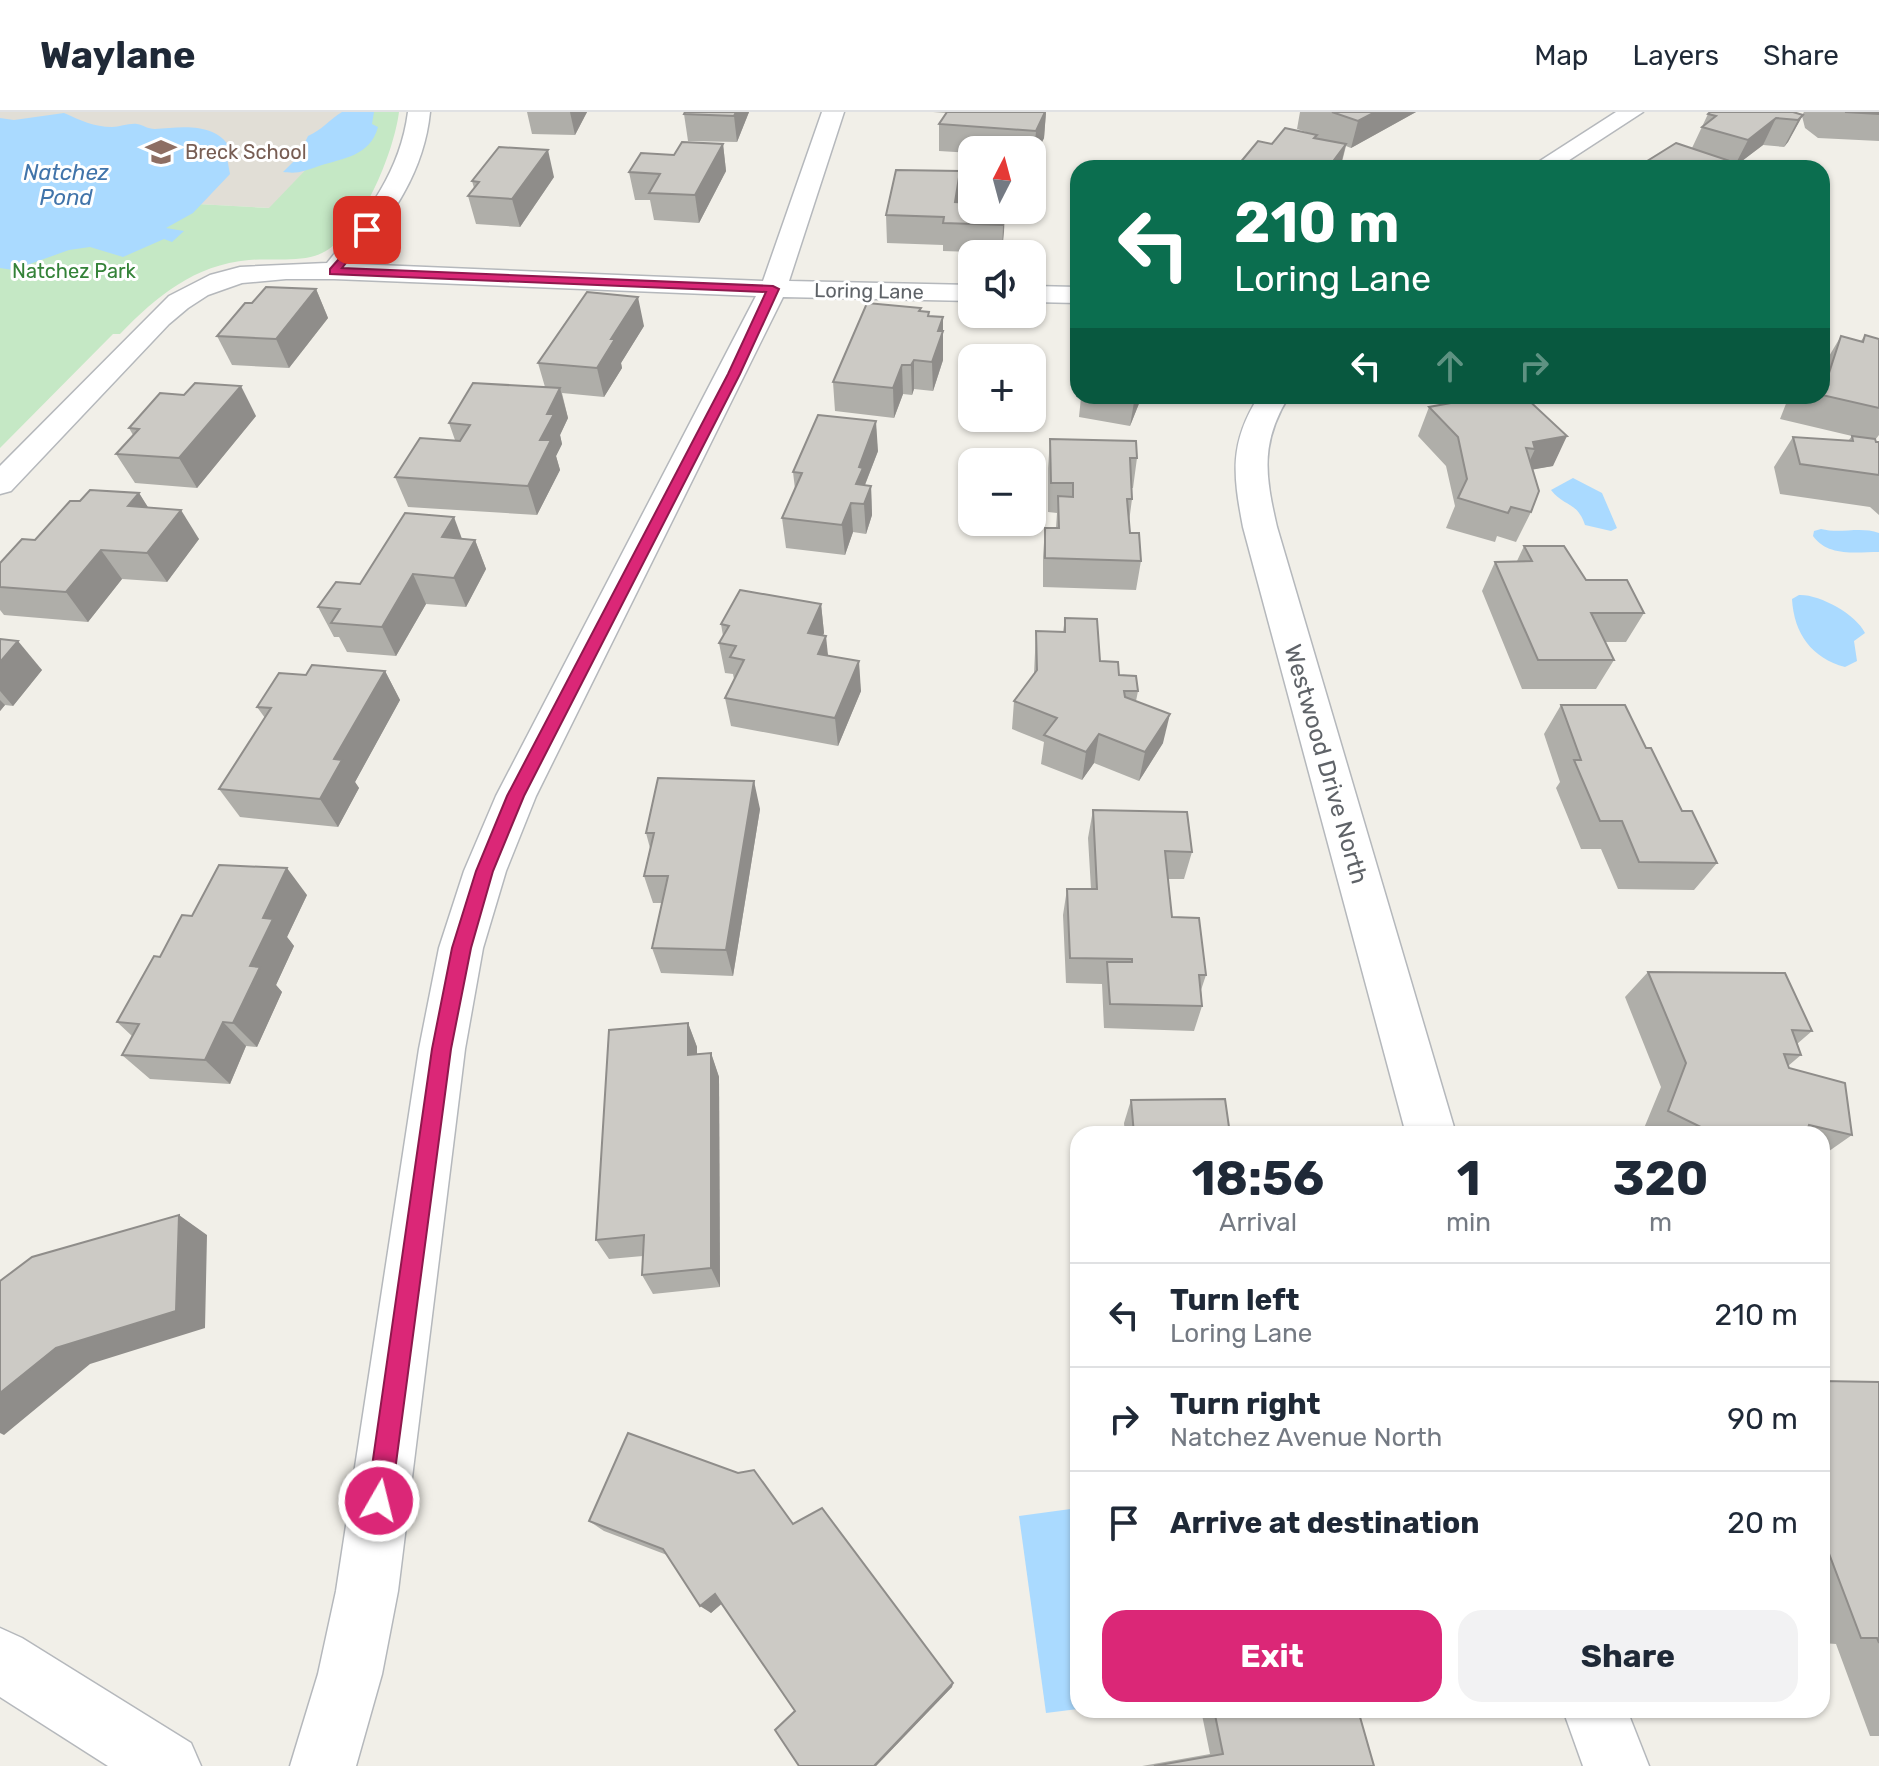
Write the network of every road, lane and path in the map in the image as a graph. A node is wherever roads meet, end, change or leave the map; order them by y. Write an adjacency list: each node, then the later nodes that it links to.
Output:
1 (419, 112): 5 (street)
2 (833, 112): 6 (street)
3 (1632, 112): 4 (street)
4 (1554, 160)
5 (334, 271): 6 (street, Loring Lane); 11 (street, Loring Lane)
6 (773, 289): 7 (street, Loring Lane); 16 (street)
7 (958, 293)
8 (1046, 294): 9 (street)
9 (1070, 295)
10 (1268, 404): 12 (street, Westwood Drive North)
11 (0, 484)
12 (1429, 1126)
13 (0, 1660): 15 (street)
14 (1598, 1718): 17 (street)
15 (168, 1766)
16 (323, 1766)
17 (1616, 1766)

